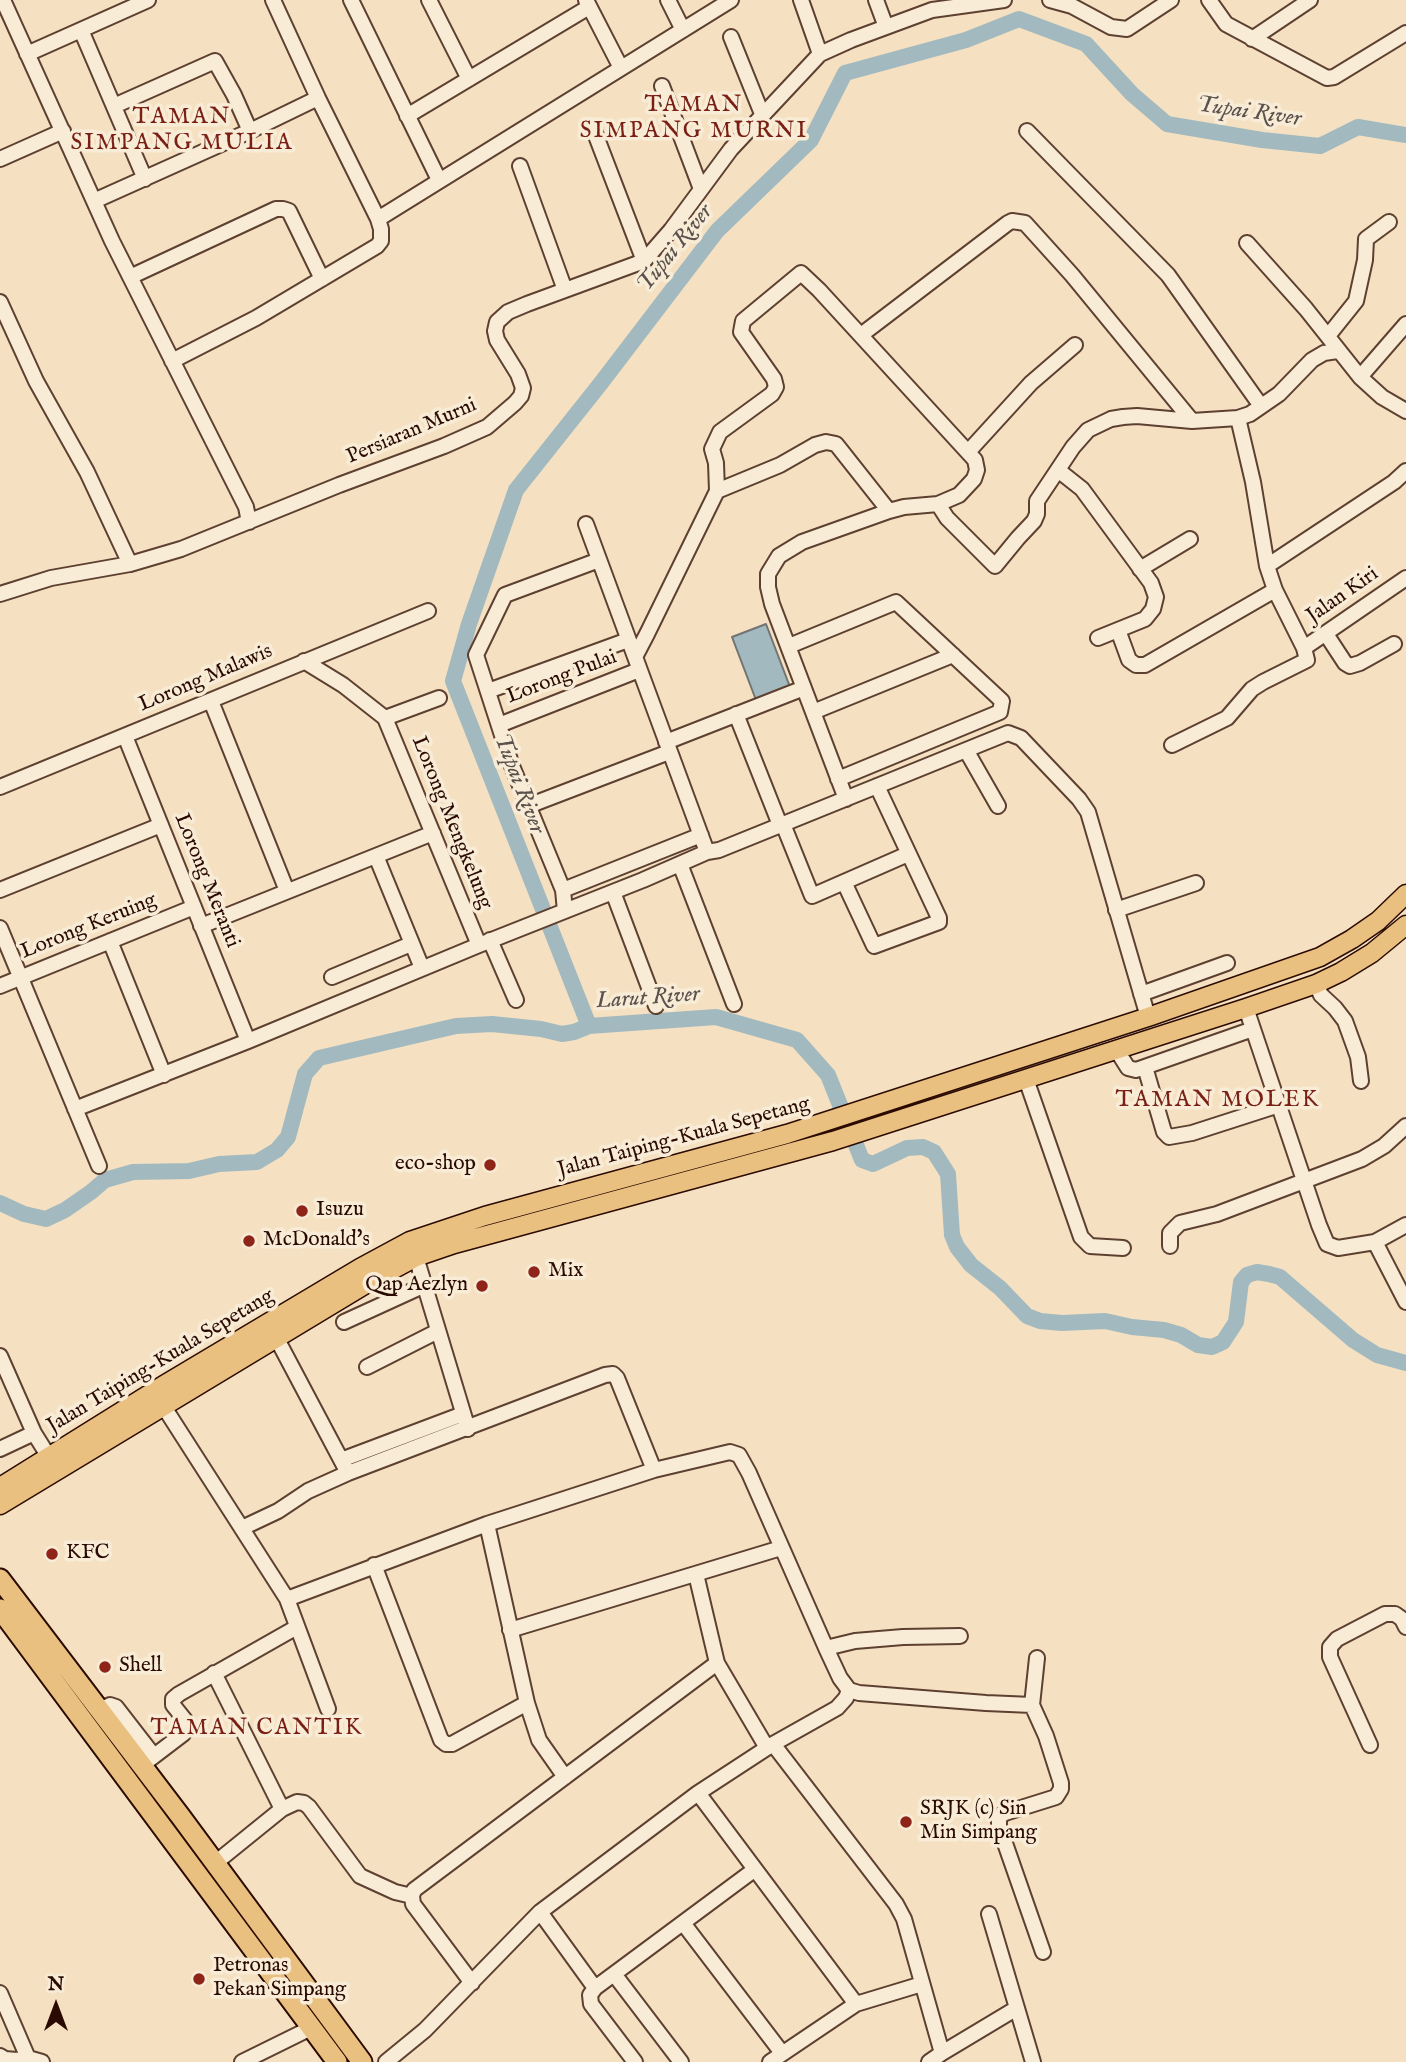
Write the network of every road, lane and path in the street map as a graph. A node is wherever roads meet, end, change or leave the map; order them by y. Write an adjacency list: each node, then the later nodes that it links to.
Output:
1 (3, 0): 17 (street)
2 (148, 0): 19 (street)
3 (273, 0): 29 (street)
4 (351, 0): 32 (street)
5 (429, 0): 27 (street)
6 (668, 0): 20 (street)
7 (731, 0): 20 (street)
8 (801, 0): 25 (street)
9 (876, 0): 18 (street)
10 (1004, 0): 18 (street, Persiaran Murni)
11 (1050, 0): 16 (street)
12 (1171, 0): 16 (street)
13 (1209, 0): 23 (street)
14 (1310, 0): 23 (street)
15 (588, 3): 26 (street); 27 (street)
16 (1074, 3)
17 (6, 23): 24 (street)
18 (886, 27): 25 (street, Persiaran Murni)
19 (81, 30): 24 (street); 30 (street)
20 (683, 30): 26 (street)
21 (1406, 33): 23 (street)
22 (731, 37): 31 (street)
23 (1252, 39)
24 (27, 54): 34 (street)
25 (820, 54): 31 (street, Persiaran Murni)
26 (621, 68): 40 (street)
27 (469, 79): 32 (street)
28 (662, 86): 41 (street)
29 (317, 98): 35 (street); 43 (street)
30 (114, 106): 35 (street); 39 (street)
31 (762, 114): 41 (street, Persiaran Murni)
32 (407, 116): 40 (street)
33 (593, 128): 46 (street)
34 (63, 131): 37 (street); 42 (street)
35 (250, 131): 39 (street)
36 (1027, 131): 58 (street)
37 (0, 159)
38 (520, 166): 49 (street)
39 (145, 179): 42 (street)
40 (439, 180): 43 (street)
41 (701, 189): 46 (street, Persiaran Murni)
42 (94, 201): 47 (street)
43 (378, 219): 48 (street)
44 (1390, 222): 53 (street)
45 (1247, 243): 53 (street)
46 (644, 261): 49 (street, Persiaran Murni)
47 (130, 277): 48 (street); 56 (street)
48 (322, 279): 56 (street)
49 (565, 290): 68 (street, Persiaran Murni)
50 (0, 302): 72 (street)
51 (1406, 324): 57 (street)
52 (861, 335): 61 (street); 62 (street); 65 (street)
53 (1328, 336): 55 (street)
54 (1075, 345): 62 (street)
55 (1338, 351): 57 (street); 58 (street)
56 (172, 361): 68 (street)
57 (1360, 377): 59 (street)
58 (1261, 406): 60 (street)
59 (1406, 411)
60 (1238, 418): 61 (street); 73 (street)
61 (1192, 421): 63 (street)
62 (968, 452): 66 (street)
63 (1058, 470): 66 (street); 74 (street)
64 (1406, 471): 73 (street)
65 (717, 491): 67 (street); 88 (street)
66 (938, 504): 67 (street)
67 (889, 511): 84 (street)
68 (249, 522): 72 (street, Persiaran Murni)
69 (586, 524): 71 (street)
70 (1190, 539): 74 (street)
71 (599, 560): 82 (street); 90 (street)
72 (130, 564): 77 (street, Persiaran Murni)
73 (1267, 566): 76 (street)
74 (1140, 569): 79 (street)
75 (1406, 578): 80 (street, Jalan Kiri)
76 (1275, 590): 79 (street); 85 (street)
77 (1, 591)
78 (428, 611): 87 (street, Lorong Malawis)
79 (1118, 630): 81 (street)
80 (1326, 634): 83 (street); 85 (street, Jalan Kiri)
81 (1098, 638)
82 (628, 640): 88 (street); 90 (street)
83 (1394, 644)
84 (789, 646): 86 (street); 89 (street)
85 (1304, 648): 98 (street)
86 (953, 656): 93 (street); 101 (street)
87 (304, 661): 92 (street, Lorong Malawis); 95 (street)
88 (637, 663): 96 (street, Lorong Pulai); 99 (street)
89 (804, 688): 93 (street); 94 (street)
90 (488, 691): 96 (street)
91 (439, 698): 95 (street)
92 (211, 701): 97 (street, Lorong Malawis); 119 (street)
93 (813, 712): 101 (street)
94 (736, 714): 99 (street); 108 (street)
95 (385, 718): 109 (street, Lorong Mengkelung)
96 (499, 725): 105 (street)
97 (125, 736): 103 (street, Lorong Malawis); 107 (street, Lorong Meranti)
98 (1172, 745)
99 (667, 747): 105 (street); 110 (street)
100 (966, 750): 102 (street); 106 (street); 123 (street)
101 (838, 779): 104 (street)
102 (877, 786): 104 (street); 112 (street)
103 (0, 787)
104 (846, 799): 108 (street)
105 (528, 806): 118 (street)
106 (998, 806)
107 (161, 825): 117 (street); 122 (street, Lorong Meranti)
108 (781, 825): 111 (street); 115 (street)
109 (433, 833): 113 (street); 129 (street, Lorong Mengkelung)
110 (701, 835): 111 (street); 118 (street)
111 (707, 852): 114 (street)
112 (908, 855): 115 (street); 115 (street)
113 (376, 856): 119 (street); 130 (street)
114 (680, 864): 120 (street); 139 (street)
115 (844, 882)
116 (1196, 883): 123 (street)
117 (0, 890)
118 (563, 890): 124 (street)
119 (287, 891): 126 (street)
120 (613, 892): 124 (street); 140 (street)
121 (1406, 894): 142 (main road, Jalan Taiping-Kuala Sepetang)
122 (194, 907): 126 (street, Lorong Meranti); 128 (street, Lorong Keruing)
123 (1116, 910): 137 (street)
124 (561, 913): 129 (street)
125 (1406, 925): 135 (main road, Jalan Taiping-Kuala Sepetang)
126 (201, 926): 144 (street, Lorong Meranti)
127 (0, 928): 134 (street)
128 (110, 941): 134 (street, Lorong Keruing); 147 (street)
129 (484, 942): 132 (street); 138 (street, Lorong Mengkelung)
130 (411, 944): 132 (street); 133 (street)
131 (1227, 963): 137 (street)
132 (422, 968): 144 (street)
133 (332, 976)
134 (20, 978): 136 (street, Lorong Keruing); 151 (street)
135 (1316, 984): 141 (main road, Jalan Taiping-Kuala Sepetang); 149 (street)
136 (0, 986)
137 (1141, 994): 142 (street)
138 (516, 1000)
139 (734, 1004)
140 (656, 1006)
141 (1246, 1008): 143 (street); 145 (main road, Jalan Taiping-Kuala Sepetang)
142 (1148, 1017): 172 (main road, Jalan Taiping-Kuala Sepetang)
143 (1253, 1029): 146 (street); 150 (street)
144 (248, 1041): 147 (street)
145 (1116, 1049): 146 (street); 148 (main road, Jalan Taiping-Kuala Sepetang)
146 (1145, 1067): 150 (street)
147 (164, 1074): 151 (street)
148 (1026, 1079): 158 (street); 159 (main road, Jalan Taiping-Kuala Sepetang)
149 (1360, 1081)
150 (1279, 1105): 154 (street)
151 (75, 1109): 153 (street)
152 (1406, 1126): 154 (street)
153 (99, 1166)
154 (1304, 1180): 156 (street); 157 (street)
155 (1406, 1225): 156 (street)
156 (1375, 1242): 161 (street)
157 (1170, 1246)
158 (1123, 1248)
159 (416, 1257): 160 (street); 164 (main road, Jalan Taiping-Kuala Sepetang)
160 (425, 1284): 162 (street); 163 (street)
161 (1406, 1302)
162 (344, 1322)
163 (439, 1331): 166 (street); 168 (street)
164 (277, 1339): 167 (main road, Jalan Taiping-Kuala Sepetang); 173 (street)
165 (0, 1356): 170 (street)
166 (367, 1367)
167 (164, 1407): 176 (main road, Jalan Taiping-Kuala Sepetang); 178 (street)
168 (463, 1414): 169 (street); 173 (street)
169 (468, 1429): 173 (street); 174 (street)
170 (34, 1433): 171 (street); 172 (street)
171 (0, 1449)
172 (49, 1457): 175 (main road, Jalan Taiping-Kuala Sepetang)
173 (344, 1467): 178 (street)
174 (654, 1470): 177 (street); 179 (street)
175 (0, 1487)
176 (0, 1505)
177 (487, 1524): 180 (street); 187 (street)
178 (242, 1528): 183 (street)
179 (782, 1548): 181 (street); 189 (street)
180 (374, 1565): 183 (street); 194 (street)
181 (696, 1574): 187 (street); 191 (street)
182 (0, 1579): 199 (highway)
183 (287, 1599): 185 (street)
184 (0, 1609): 217 (highway)
185 (298, 1627): 192 (street); 196 (street)
186 (1406, 1627): 197 (street)
187 (510, 1630): 194 (street)
188 (960, 1636): 189 (street)
189 (826, 1648): 193 (street)
190 (1037, 1658): 195 (street)
191 (718, 1663): 198 (street); 200 (street)
192 (214, 1673): 199 (street); 202 (street)
193 (849, 1690): 195 (street); 198 (street)
194 (527, 1703): 200 (street)
195 (1032, 1705): 209 (street)
196 (328, 1709)
197 (1370, 1745)
198 (770, 1746): 201 (street); 212 (street)
199 (148, 1761): 203 (highway)
200 (565, 1777): 205 (street)
201 (698, 1793): 204 (street); 206 (street)
202 (282, 1809): 203 (street); 205 (street)
203 (214, 1864): 215 (highway)
204 (754, 1870): 208 (street); 216 (street)
205 (412, 1896): 211 (street)
206 (540, 1912): 211 (street); 213 (street)
207 (989, 1914): 218 (street)
208 (683, 1923): 210 (street); 224 (street)
209 (1043, 1952)
210 (614, 1974): 213 (street); 230 (street)
211 (472, 1983): 228 (street)
212 (922, 1984): 216 (street); 221 (street)
213 (595, 1988): 229 (street)
214 (0, 1993): 225 (street)
215 (314, 1997): 217 (highway); 220 (highway)
216 (856, 2004): 224 (street)
217 (296, 2007): 219 (highway)
218 (1017, 2008): 221 (street); 232 (street)
219 (311, 2028): 222 (highway); 226 (street)
220 (341, 2035): 222 (highway); 227 (highway)
221 (942, 2053): 231 (street)
222 (332, 2055)
223 (0, 2056): 225 (street)
224 (776, 2058)
225 (35, 2060)
226 (242, 2062)
227 (362, 2062)
228 (386, 2062)
229 (635, 2062)
230 (681, 2062)
231 (929, 2062)
232 (1033, 2062)

